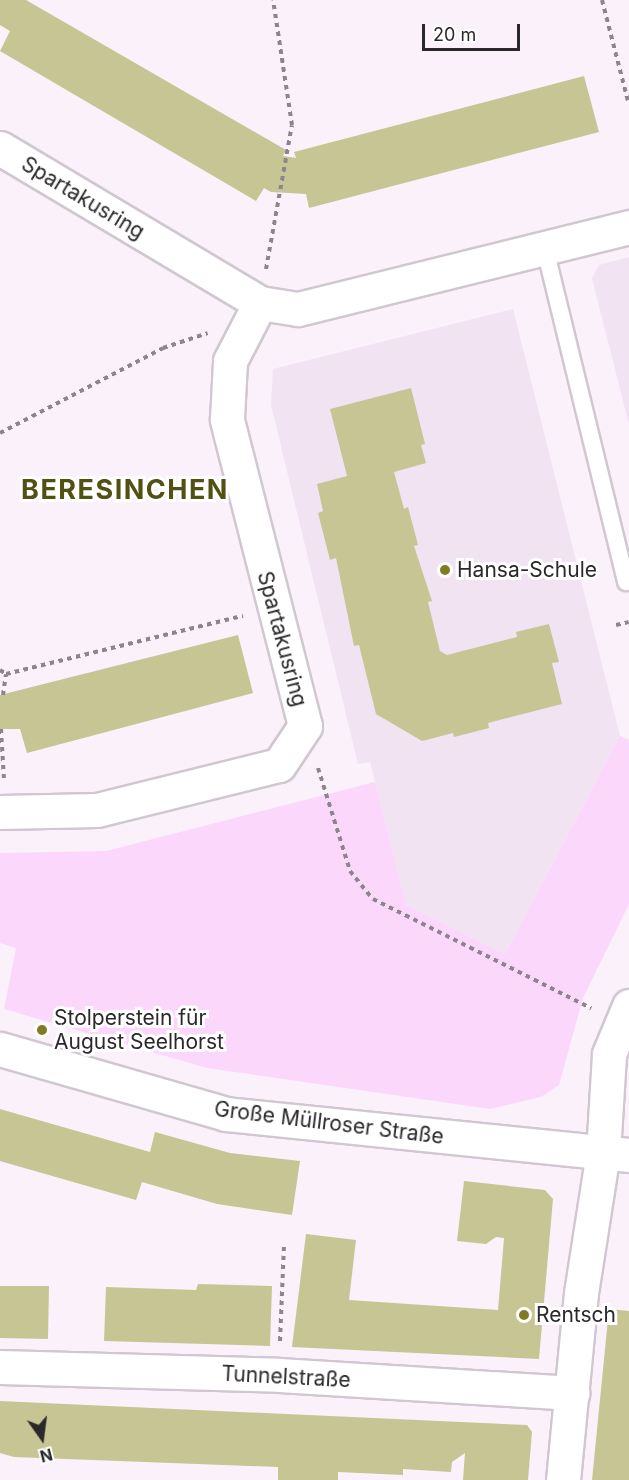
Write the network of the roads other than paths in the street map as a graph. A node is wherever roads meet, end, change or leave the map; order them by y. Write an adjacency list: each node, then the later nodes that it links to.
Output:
1 (0, 148): 4 (street, Spartakusring)
2 (629, 227): 3 (street, Spartakusring)
3 (546, 249): 4 (street, Spartakusring); 5 (lane)
4 (257, 310): 6 (street, Spartakusring)
5 (627, 582)
6 (3, 812)
7 (625, 1014): 9 (street)
8 (0, 1049): 9 (street, Große Müllroser Straße)
9 (616, 1154): 11 (street)
10 (0, 1367): 11 (street, Tunnelstraße)
11 (572, 1393): 12 (street)
12 (563, 1480)

